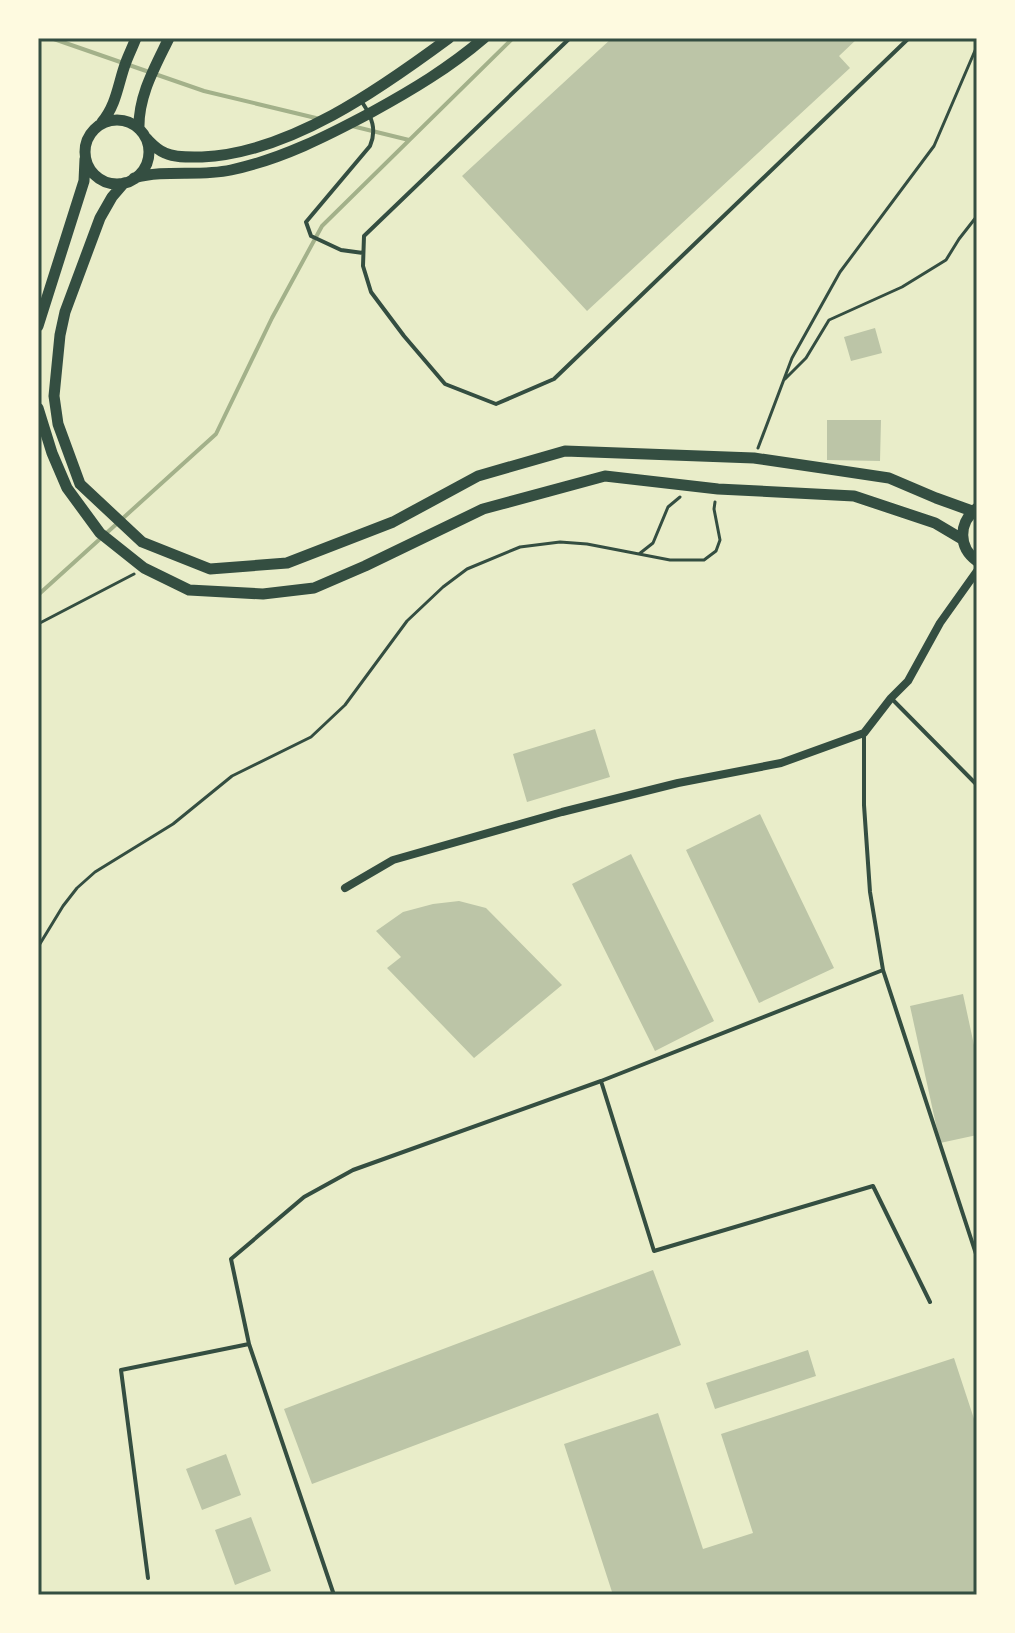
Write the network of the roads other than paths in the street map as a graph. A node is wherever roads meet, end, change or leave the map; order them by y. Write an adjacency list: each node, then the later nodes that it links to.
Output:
1 (136, 38): 9 (street)
2 (169, 38): 10 (street)
3 (449, 38): 7 (street)
4 (484, 38): 8 (street)
5 (570, 38): 13 (lane)
6 (909, 38): 13 (lane)
7 (360, 98): 8 (lane); 10 (street)
8 (369, 113): 12 (street); 13 (lane)
9 (101, 124): 10 (street); 11 (street)
10 (143, 134): 12 (street)
11 (85, 155): 12 (street); 14 (street)
12 (129, 180): 16 (street)
13 (363, 253)
14 (38, 326)
15 (38, 408): 17 (street)
16 (974, 509): 17 (street)
17 (962, 539): 18 (street)
18 (977, 561)
19 (977, 571): 20 (street)
20 (891, 698): 21 (street); 22 (lane)
21 (864, 733): 23 (street); 24 (lane)
22 (977, 785)
23 (345, 888)
24 (883, 970): 25 (lane); 26 (lane)
25 (601, 1081): 27 (lane); 28 (lane)
26 (977, 1257)
27 (930, 1302)
28 (249, 1344): 29 (lane); 30 (lane)
29 (148, 1578)
30 (334, 1595)

